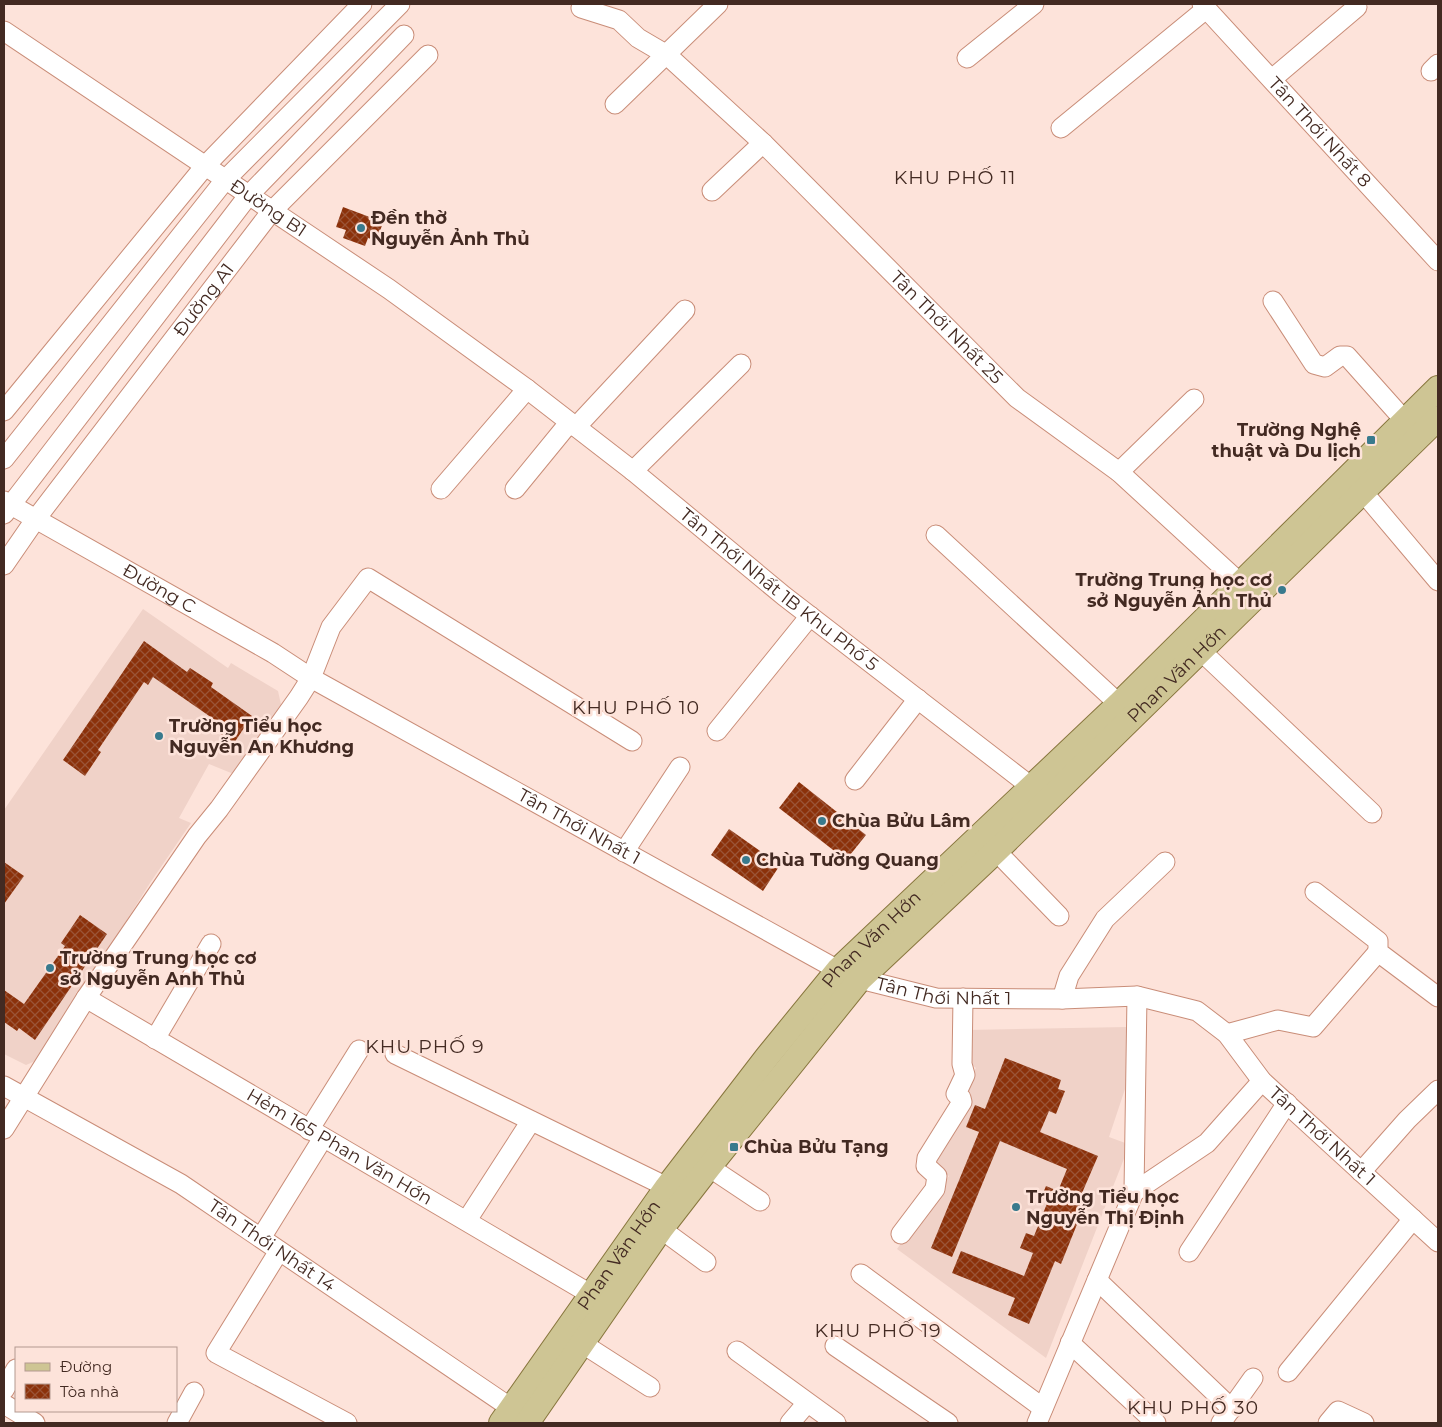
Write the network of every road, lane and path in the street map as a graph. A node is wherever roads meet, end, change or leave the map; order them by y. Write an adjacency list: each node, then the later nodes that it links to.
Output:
1 (362, 4): 17 (street)
2 (400, 4): 18 (street)
3 (718, 4): 11 (street)
4 (1034, 4): 12 (street)
5 (1204, 6): 13 (street, Tân Thới Nhất 8); 15 (street)
6 (1357, 7): 13 (street)
7 (581, 8): 11 (street, Tân Thới Nhất 25)
8 (4, 31): 17 (street, Đường B1)
9 (404, 35): 20 (street, Đường A1)
10 (428, 55): 21 (street, Đường A1)
11 (666, 55): 14 (street); 16 (street, Tân Thới Nhất 25)
12 (967, 58)
13 (1272, 79): 22 (street, Tân Thới Nhất 8)
14 (615, 104)
15 (1061, 128)
16 (763, 143): 19 (street); 35 (street, Tân Thới Nhất 25)
17 (205, 166): 18 (street, Đường B1); 29 (street)
18 (225, 180): 20 (street, Đường B1); 33 (street)
19 (712, 191)
20 (248, 196): 21 (street, Đường B1); 39 (street, Đường A1)
21 (271, 212): 27 (street, Đường B1); 40 (street, Đường A1)
22 (1438, 261)
23 (1273, 301): 31 (street)
24 (685, 310): 32 (street)
25 (741, 364): 34 (street)
26 (1438, 388): 31 (main road, Phan Văn Hớn)
27 (527, 389): 32 (street, Tân Thới Nhất 1B Khu Phố 5); 36 (street)
28 (1194, 399): 35 (street)
29 (4, 410)
30 (1438, 418): 38 (main road, Phan Văn Hớn)
31 (1405, 421): 44 (main road, Phan Văn Hớn)
32 (573, 425): 34 (street, Tân Thới Nhất 1B Khu Phố 5); 37 (street)
33 (4, 459)
34 (633, 471): 45 (street, Tân Thới Nhất 1B Khu Phố 5)
35 (1119, 472): 44 (street, Tân Thới Nhất 25)
36 (441, 489)
37 (515, 489)
38 (1363, 492): 43 (street); 46 (main road, Phan Văn Hớn)
39 (6, 506): 40 (street, Đường C)
40 (35, 520): 42 (street, Đường A1); 47 (street, Đường C)
41 (936, 535): 49 (street)
42 (4, 565)
43 (1438, 581)
44 (1241, 584): 49 (main road, Phan Văn Hớn)
45 (810, 616): 48 (street, Tân Thới Nhất 1B Khu Phố 5); 50 (street)
46 (1201, 651): 55 (street); 56 (main road, Phan Văn Hớn)
47 (311, 678): 51 (street); 57 (street, Tân Thới Nhất 1); 67 (street)
48 (918, 699): 53 (street); 54 (street, Tân Thới Nhất 1B Khu Phố 5)
49 (1119, 704): 54 (main road, Phan Văn Hớn)
50 (717, 731)
51 (632, 741)
52 (680, 767): 57 (street)
53 (856, 780)
54 (1033, 788): 63 (main road, Phan Văn Hớn)
55 (1372, 813)
56 (996, 851): 60 (street); 64 (main road, Phan Văn Hớn)
57 (624, 852): 63 (street, Tân Thới Nhất 1)
58 (1165, 862): 69 (street)
59 (1315, 892): 62 (street)
60 (1059, 916)
61 (211, 944): 71 (street)
62 (1378, 952): 66 (street); 70 (street)
63 (838, 970): 64 (street, Tân Thới Nhất 1); 84 (main road, Phan Văn Hớn)
64 (860, 979): 68 (street, Tân Thới Nhất 1); 82 (main road, Phan Văn Hớn)
65 (1137, 996): 69 (street, Tân Thới Nhất 1); 70 (street, Tân Thới Nhất 1); 85 (street)
66 (1438, 997)
67 (86, 998): 71 (street, Hẻm 165 Phan Văn Hớn); 77 (street)
68 (963, 998): 69 (street, Tân Thới Nhất 1); 90 (street)
69 (1062, 999)
70 (1227, 1034): 74 (street, Tân Thới Nhất 1)
71 (155, 1039): 81 (street, Hẻm 165 Phan Văn Hớn)
72 (359, 1050): 81 (street)
73 (395, 1054): 79 (street)
74 (1262, 1081): 78 (street, Tân Thới Nhất 1); 85 (street)
75 (4, 1086): 77 (street, Tân Thới Nhất 14)
76 (1438, 1090): 83 (street)
77 (25, 1096): 80 (street); 91 (street, Tân Thới Nhất 14)
78 (1287, 1103): 83 (street, Tân Thới Nhất 1); 94 (street)
79 (531, 1121): 84 (street); 88 (street)
80 (4, 1129)
81 (316, 1134): 88 (street, Hẻm 165 Phan Văn Hớn); 91 (street)
82 (708, 1167): 86 (street); 89 (main road, Phan Văn Hớn)
83 (1362, 1172): 87 (street, Tân Thới Nhất 1)
84 (667, 1187): 98 (main road, Phan Văn Hớn)
85 (1134, 1192): 97 (street)
86 (760, 1201)
87 (1413, 1219): 92 (street, Tân Thới Nhất 1); 104 (street)
88 (467, 1220): 98 (street, Hẻm 165 Phan Văn Hớn)
89 (661, 1229): 95 (street); 100 (main road, Phan Văn Hớn)
90 (901, 1234)
91 (260, 1238): 93 (street, Tân Thới Nhất 14)
92 (1438, 1242)
93 (279, 1251): 114 (street, Tân Thới Nhất 14); 118 (street)
94 (1189, 1252)
95 (706, 1262)
96 (861, 1274): 115 (street)
97 (1097, 1280): 99 (street); 113 (street)
98 (592, 1295): 114 (main road, Phan Văn Hớn)
99 (1070, 1343): 115 (street); 122 (street)
100 (583, 1344): 106 (street); 114 (main road, Phan Văn Hớn)
101 (835, 1346): 121 (street)
102 (737, 1351): 109 (street)
103 (15, 1371): 107 (street)
104 (1288, 1372)
105 (1253, 1378): 113 (street)
106 (650, 1387)
107 (4, 1390)
108 (194, 1392): 117 (street)
109 (807, 1403): 119 (street); 120 (street)
110 (4, 1404): 111 (street)
111 (15, 1411)
112 (17, 1412): 116 (street)
113 (1226, 1416)
114 (523, 1419)
115 (1039, 1419)
116 (35, 1423)
117 (177, 1423)
118 (347, 1423)
119 (790, 1423)
120 (836, 1423)
121 (948, 1423)
122 (1156, 1423)
123 (1328, 1423): 124 (street)
124 (1364, 1423)

